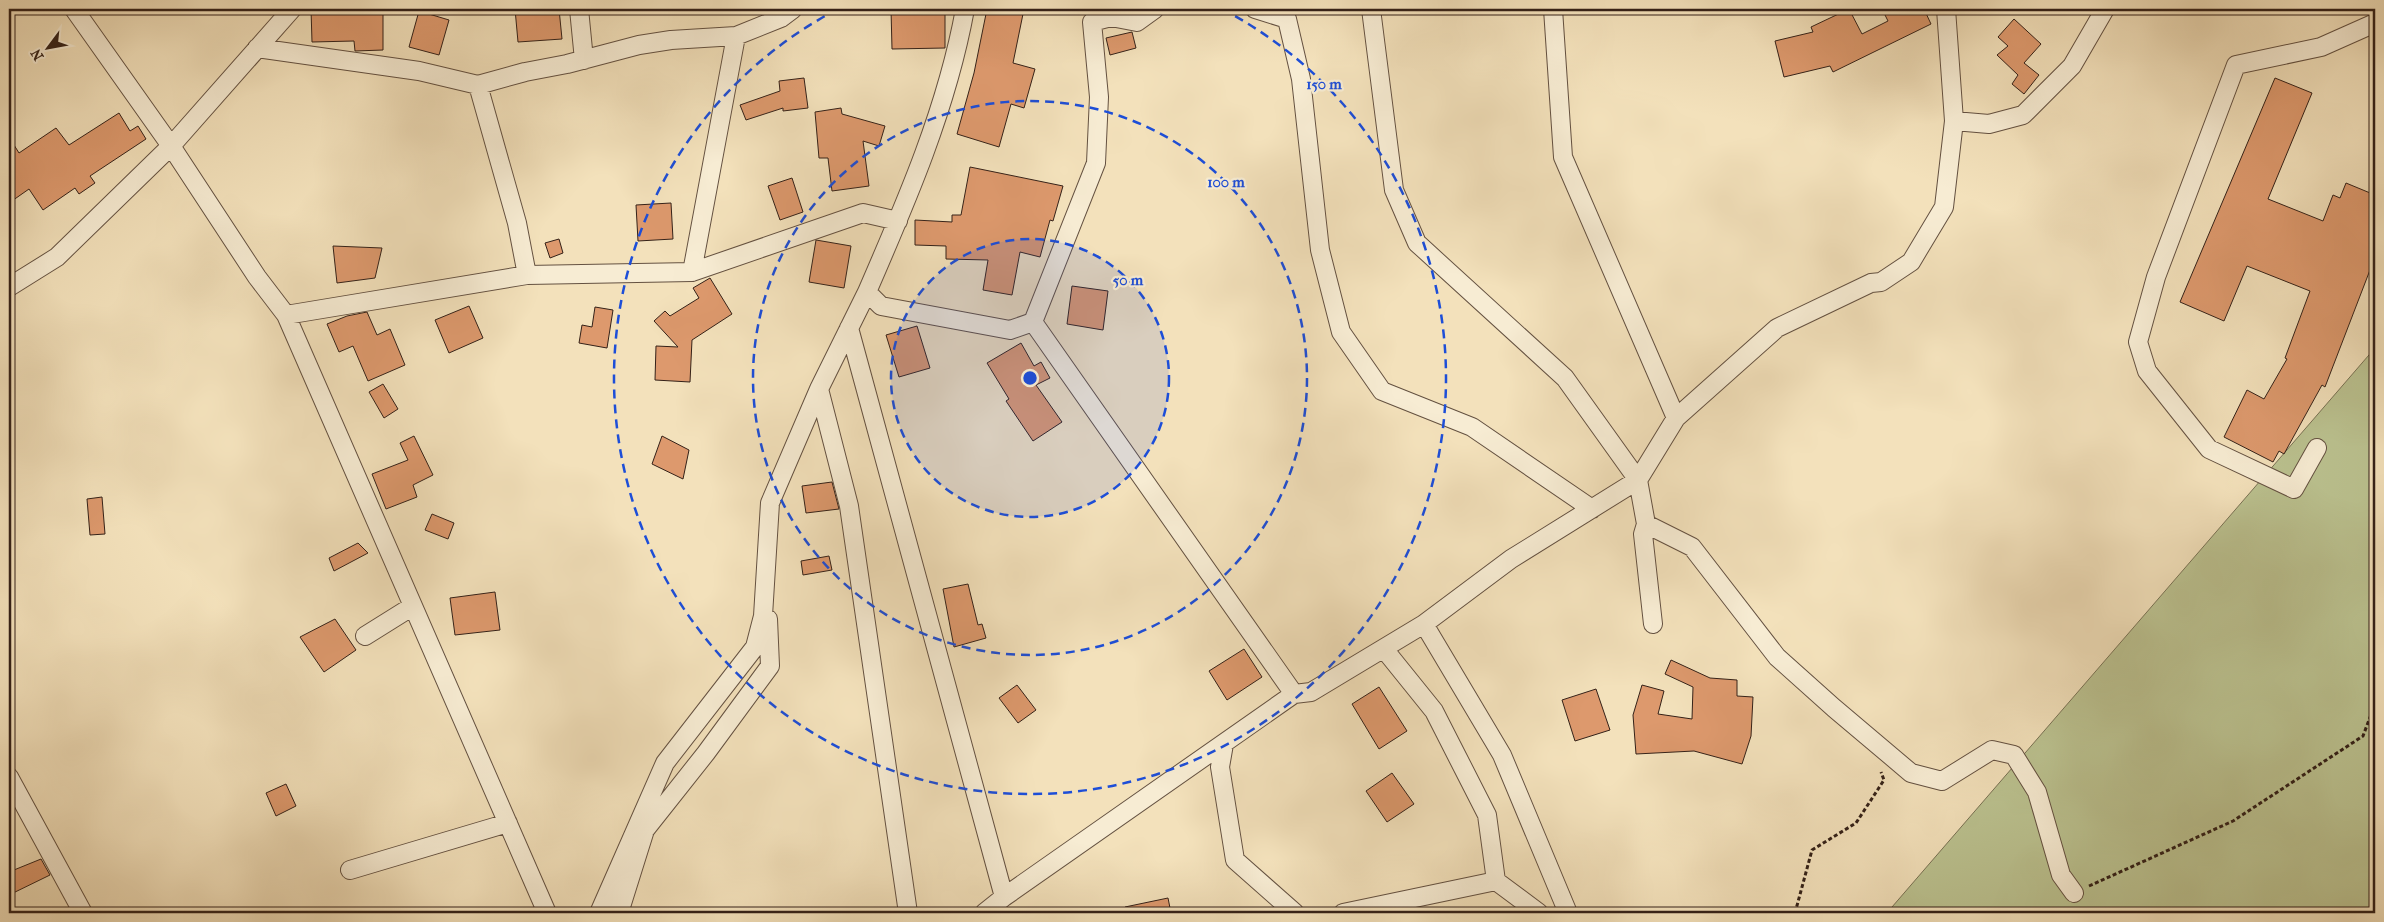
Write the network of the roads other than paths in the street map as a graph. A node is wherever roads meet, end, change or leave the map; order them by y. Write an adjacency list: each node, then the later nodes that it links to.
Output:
1 (74, 9): 18 (street)
2 (292, 9): 14 (street)
3 (579, 9): 15 (street)
4 (793, 9): 13 (street)
5 (965, 9): 19 (street)
6 (1155, 9): 25 (street)
7 (1255, 9): 31 (street)
8 (1371, 9): 30 (street)
9 (1553, 9): 28 (street)
10 (1946, 9): 17 (street)
11 (2105, 9): 17 (street)
12 (2375, 23): 29 (street)
13 (736, 36): 15 (street); 20 (street)
14 (257, 48): 16 (street); 18 (street)
15 (584, 60): 16 (street)
16 (478, 85): 21 (street)
17 (1954, 120): 28 (street)
18 (171, 146): 22 (street); 24 (street)
19 (898, 221): 20 (street); 23 (street)
20 (692, 272): 21 (street)
21 (527, 275): 24 (street)
22 (9, 287)
23 (867, 292): 25 (street); 26 (street)
24 (286, 315): 33 (street)
25 (1034, 322): 38 (street)
26 (849, 328): 27 (street); 45 (street)
27 (819, 389): 48 (street); 49 (street); 50 (street)
28 (1676, 418): 30 (street)
29 (2317, 448)
30 (1638, 480): 31 (street); 32 (street)
31 (1592, 509): 34 (street)
32 (1646, 524): 35 (street); 44 (street)
33 (413, 606): 36 (street); 41 (street)
34 (1424, 624): 37 (street); 55 (street)
35 (1653, 624)
36 (365, 636)
37 (1384, 649): 38 (street); 43 (street)
38 (1294, 694): 39 (street)
39 (1224, 744): 45 (street); 52 (street)
40 (9, 778): 46 (street)
41 (508, 823): 42 (street); 47 (street)
42 (350, 870)
43 (1496, 881): 53 (street); 54 (street)
44 (2074, 893)
45 (1004, 897): 51 (street)
46 (83, 913)
47 (547, 913)
48 (599, 913)
49 (619, 913)
50 (908, 913)
51 (984, 913)
52 (1295, 913)
53 (1342, 913)
54 (1539, 913)
55 (1568, 913)

